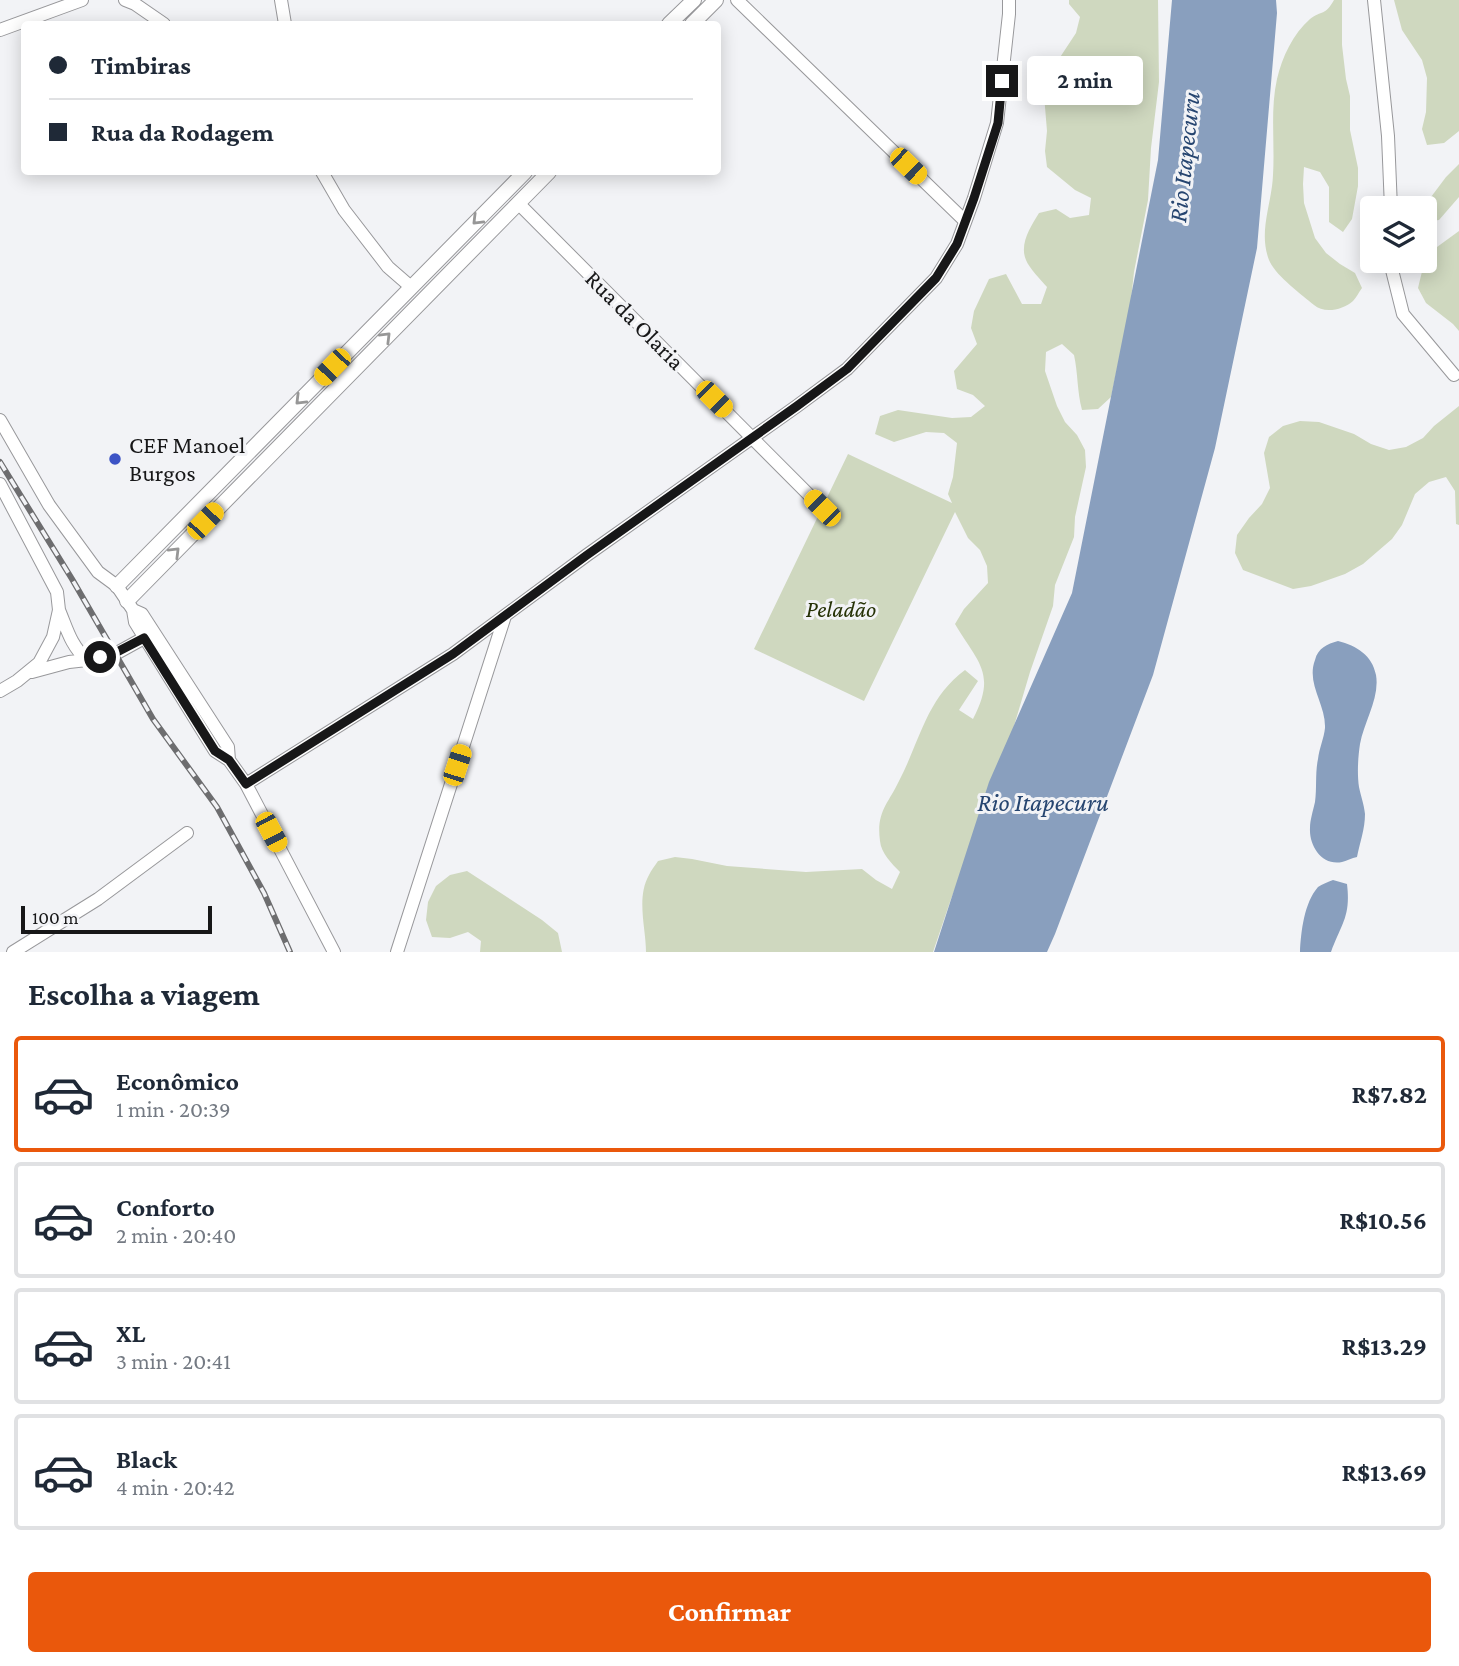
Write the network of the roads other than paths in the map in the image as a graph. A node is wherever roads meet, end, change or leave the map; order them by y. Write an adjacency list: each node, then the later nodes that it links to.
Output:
1 (82, 0): 9 (street)
2 (281, 0): 11 (street)
3 (694, 0): 12 (street)
4 (716, 0): 13 (street)
5 (737, 0): 21 (street)
6 (1009, 0): 21 (street)
7 (1374, 0): 19 (street)
8 (131, 1): 10 (street)
9 (25, 21)
10 (159, 21)
11 (284, 21)
12 (672, 21)
13 (695, 21)
14 (21, 22): 15 (street)
15 (0, 30)
16 (324, 175): 23 (street)
17 (522, 175): 23 (street, one-way to 23)
18 (546, 175): 20 (street)
19 (1390, 196)
20 (518, 203): 26 (street, Rua da Olaria); 30 (street, one-way to 20)
21 (965, 221): 26 (street)
22 (1393, 273): 24 (street)
23 (411, 287): 29 (street, one-way to 29)
24 (1454, 375)
25 (0, 419): 29 (street)
26 (753, 438): 28 (street, Rua da Olaria); 32 (street)
27 (0, 484): 31 (street)
28 (822, 508)
29 (117, 586): 30 (street)
30 (130, 605): 33 (street); 37 (street)
31 (59, 610): 34 (street); 35 (street)
32 (505, 616): 38 (street); 42 (street)
33 (144, 638): 34 (street); 37 (street)
34 (88, 660): 35 (street)
35 (27, 673): 36 (street)
36 (0, 691)
37 (229, 760): 38 (street)
38 (246, 784): 41 (street)
39 (187, 832): 40 (street)
40 (13, 952)
41 (334, 952)
42 (397, 952)

